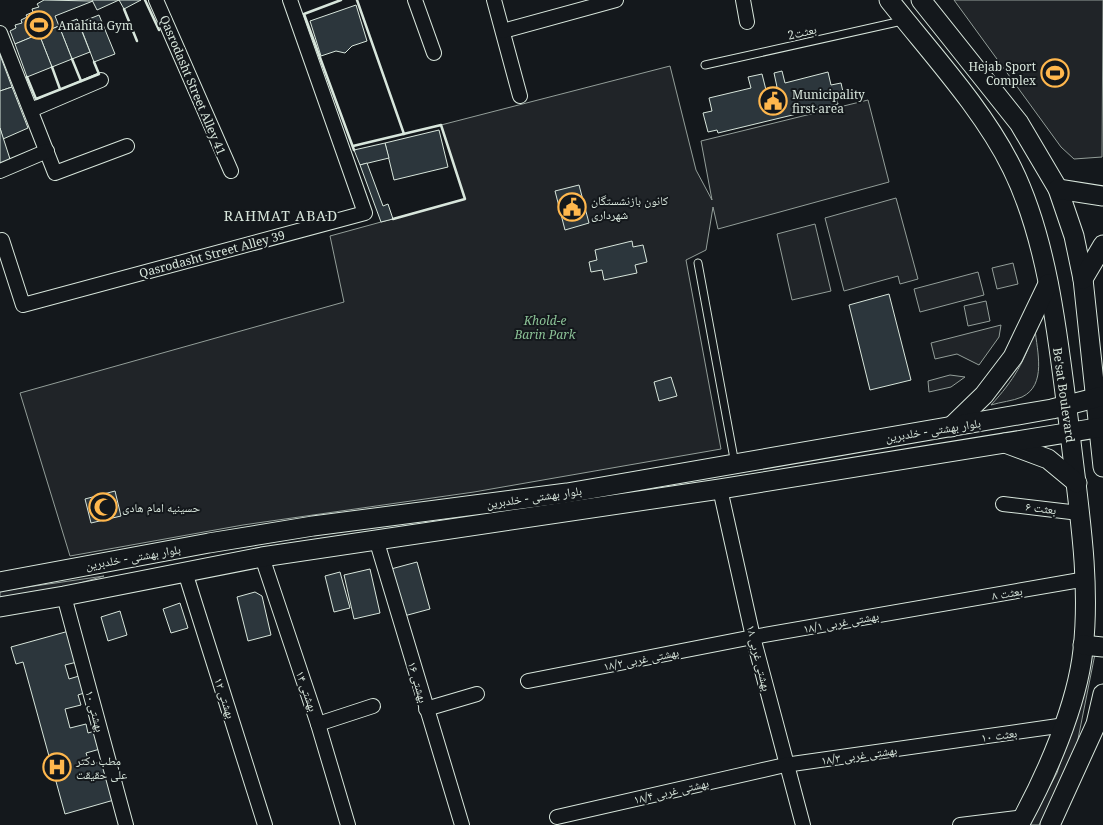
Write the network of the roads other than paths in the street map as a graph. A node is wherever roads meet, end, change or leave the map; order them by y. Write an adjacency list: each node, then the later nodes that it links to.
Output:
1 (156, 0): 21 (street, Qasrodasht Street Alley 41)
2 (290, 0): 24 (street, Qasrodasht Street Alley 39)
3 (415, 0): 13 (street)
4 (494, 0): 11 (street)
5 (616, 0): 11 (street)
6 (743, 0): 10 (street)
7 (888, 0): 9 (main road, Be'sat Boulevard)
8 (921, 0): 22 (main road)
9 (904, 20): 14 (lane, 2بعثت); 28 (main road, Be'sat Boulevard)
10 (747, 22)
11 (503, 31): 16 (street)
12 (0, 33): 17 (street)
13 (434, 52)
14 (705, 65)
15 (101, 80): 17 (street)
16 (520, 96)
17 (31, 110): 19 (street)
18 (127, 146): 19 (street)
19 (47, 151): 20 (street)
20 (0, 171)
21 (230, 171)
22 (1058, 189): 23 (main road); 27 (main road)
23 (1103, 196)
24 (2, 240)
25 (1103, 245): 27 (main road)
26 (698, 263): 39 (lane)
27 (1083, 279): 29 (main road)
28 (1048, 284): 32 (main road, Be'sat Boulevard); 33 (main road)
29 (1088, 341): 30 (main road); 31 (main road)
30 (1103, 352)
31 (1100, 397): 32 (main road, بلوار بهشتی - خلدبرین); 34 (main road)
32 (1067, 406): 33 (main road, بلوار بهشتی - خلدبرین); 35 (main road, Be'sat Boulevard)
33 (951, 427): 36 (main road, بلوار بهشتی - خلدبرین)
34 (1102, 427): 35 (main road, بلوار بهشتی - خلدبرین); 40 (main road)
35 (1070, 433): 37 (main road, بلوار بهشتی - خلدبرین); 41 (main road, Be'sat Boulevard)
36 (901, 436): 38 (main road); 39 (main road, بلوار بهشتی - خلدبرین)
37 (1004, 442): 38 (main road, بلوار بهشتی - خلدبرین); 41 (main road)
38 (905, 458): 42 (main road, بلوار بهشتی - خلدبرین)
39 (735, 464): 46 (main road, بلوار بهشتی - خلدبرین)
40 (1103, 467)
41 (1077, 483): 44 (main road, Be'sat Boulevard)
42 (720, 489): 45 (main road, بلوار بهشتی - خلدبرین); 55 (street, بهشتی غربی ۱۸)
43 (1003, 504): 44 (street, ۶ بعثت)
44 (1079, 513): 49 (main road, Be'sat Boulevard)
45 (376, 539): 47 (main road, بلوار بهشتی - خلدبرین); 62 (street, ۱۶ بهشتی)
46 (129, 557): 50 (main road); 51 (main road, بلوار بهشتی - خلدبرین)
47 (262, 557): 48 (main road, بلوار بهشتی - خلدبرین); 63 (street, ۱۴ بهشتی)
48 (185, 572): 50 (main road, بلوار بهشتی - خلدبرین); 71 (street, ۱۲ بهشتی)
49 (1086, 579): 53 (street, ۸ بعثت); 56 (main road, Be'sat Boulevard)
50 (135, 581): 52 (main road, بلوار بهشتی - خلدبرین)
51 (0, 582)
52 (64, 596): 54 (main road, بلوار بهشتی - خلدبرین); 70 (street, ۱۰ بهشتی)
53 (929, 606): 55 (street, بهشتی غربی ۱۸/۱)
54 (0, 607)
55 (754, 638): 58 (street, بهشتی غربی ۱۸/۲); 67 (street, بهشتی غربی ۱۸)
56 (1083, 645): 57 (main road); 65 (main road, Be'sat Boulevard)
57 (1103, 647)
58 (528, 681)
59 (477, 694): 62 (street)
60 (1103, 694): 64 (main road)
61 (373, 706): 63 (street)
62 (426, 709): 73 (street, ۱۶ بهشتی)
63 (318, 724): 72 (street, ۱۴ بهشتی)
64 (1100, 724): 76 (main road)
65 (1065, 725): 66 (street, ۱۰ بعثت); 69 (main road, Be'sat Boulevard)
66 (932, 744): 67 (street, بهشتی غربی ۱۸/۳)
67 (785, 765): 68 (street, بهشتی غربی ۱۸/۴); 74 (street, بهشتی غربی ۱۸)
68 (557, 817)
69 (1021, 821): 75 (street)
70 (126, 825)
71 (265, 825)
72 (348, 825)
73 (462, 825)
74 (803, 825)
75 (960, 825)
76 (1050, 825)

